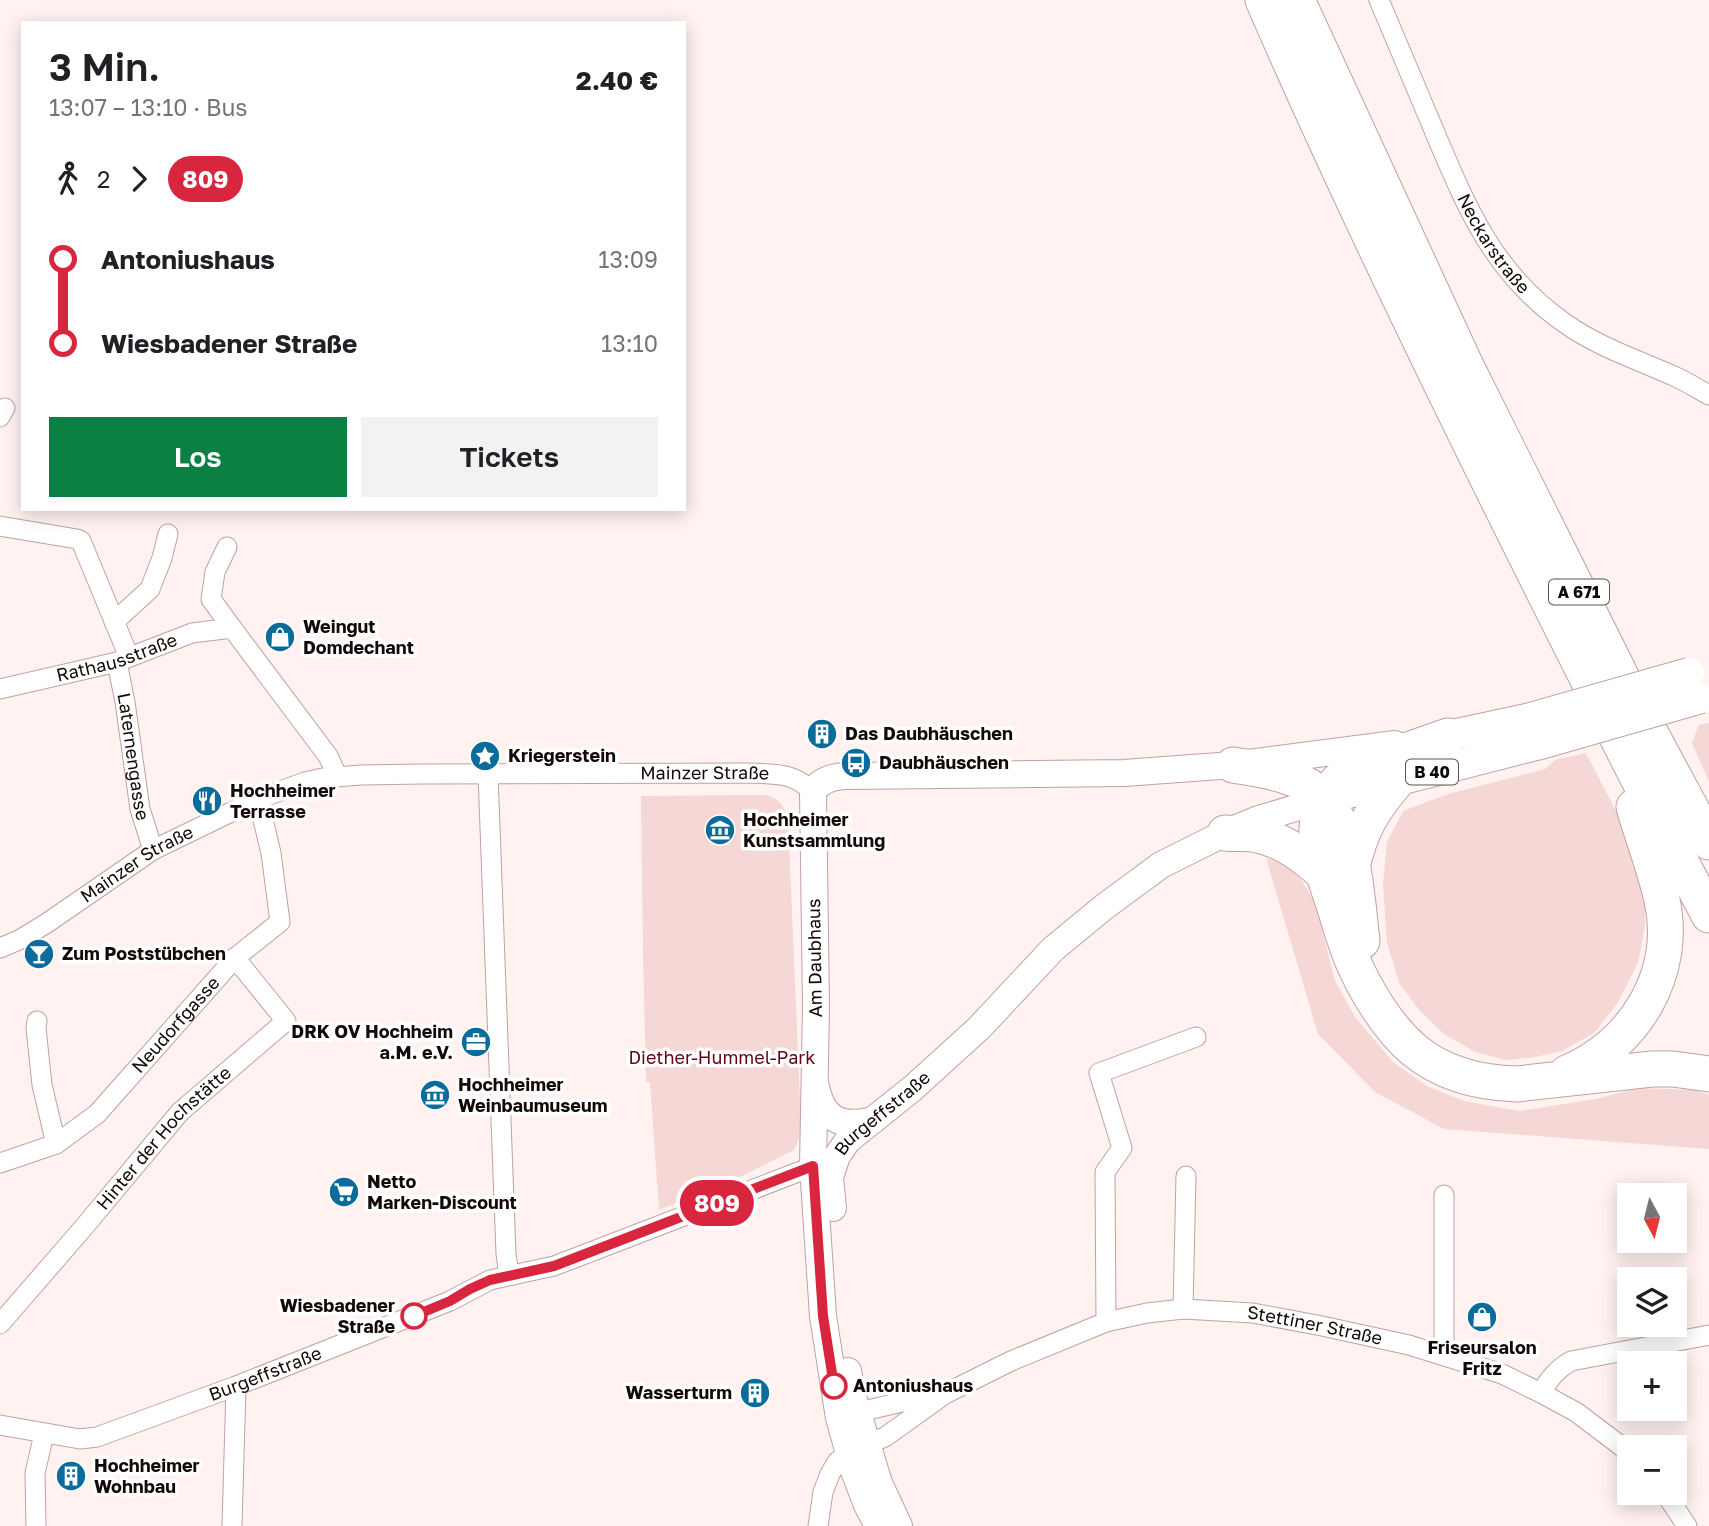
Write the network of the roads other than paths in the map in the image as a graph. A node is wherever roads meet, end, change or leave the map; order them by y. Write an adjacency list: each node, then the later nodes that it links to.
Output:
1 (1263, 0): 13 (highway, A 671)
2 (1297, 0): 23 (highway, A 671)
3 (1379, 0): 4 (street, Neckarstraße)
4 (1709, 395)
5 (0, 526): 8 (street, Laternengasse)
6 (168, 534): 8 (street)
7 (228, 547): 9 (street)
8 (114, 622): 10 (street, Laternengasse)
9 (232, 628): 10 (street, Rathausstraße); 18 (street)
10 (123, 660): 12 (street, Rathausstraße); 25 (street, Laternengasse)
11 (1702, 683): 14 (main road, B 40, bridge)
12 (0, 689)
13 (1606, 717): 27 (highway, A 671); 33 (highway)
14 (1533, 731): 15 (main road, B 40); 19 (main road, B 40)
15 (1448, 736): 16 (main road); 22 (highway)
16 (1233, 765): 20 (main road); 22 (highway)
17 (488, 774): 18 (street, Mainzer Straße); 20 (street, Mainzer Straße); 41 (street)
18 (335, 776): 21 (street, Mainzer Straße)
19 (1397, 781): 22 (main road, B 40); 26 (highway)
20 (813, 792): 34 (main road, Am Daubhaus)
21 (258, 799): 25 (street, Mainzer Straße); 29 (street, Neudorfgasse)
22 (1325, 799): 24 (main road, Burgeffstraße); 26 (highway)
23 (1705, 832)
24 (1225, 833): 26 (highway); 35 (main road, Burgeffstraße)
25 (153, 850): 28 (street, Mainzer Straße)
26 (1338, 871): 33 (highway)
27 (1709, 915)
28 (0, 948)
29 (235, 958): 36 (street, Neudorfgasse); 44 (street, Hinter der Hochstätte)
30 (37, 1021): 36 (street)
31 (1196, 1037): 43 (street)
32 (1709, 1074): 33 (highway)
33 (1539, 1082)
34 (816, 1085): 35 (main road); 38 (main road, Am Daubhaus)
35 (873, 1120): 38 (main road, Burgeffstraße)
36 (56, 1144): 37 (street, Neudorfgasse)
37 (0, 1163)
38 (822, 1172): 41 (street, Burgeffstraße); 50 (main road, Am Daubhaus)
39 (1186, 1177): 42 (street)
40 (1444, 1195): 46 (street)
41 (509, 1275): 47 (street, Burgeffstraße)
42 (1183, 1309): 43 (street, Stettiner Straße); 46 (street, Stettiner Straße)
43 (1106, 1322): 49 (street, Stettiner Straße)
44 (0, 1324)
45 (1709, 1335): 48 (street)
46 (1444, 1356): 48 (street, Stettiner Straße)
47 (236, 1386): 52 (street, Burgeffstraße); 57 (street)
48 (1541, 1393): 53 (street, Stettiner Straße)
49 (945, 1394): 50 (street, Stettiner Straße); 54 (street, Stettiner Straße)
50 (849, 1415): 54 (main road, Am Daubhaus)
51 (0, 1424): 52 (street, Burgeffstraße)
52 (44, 1434): 56 (street)
53 (1617, 1443)
54 (858, 1448): 58 (street); 59 (main road); 60 (main road)
55 (1673, 1505): 61 (street)
56 (36, 1526)
57 (232, 1526)
58 (818, 1526)
59 (878, 1526)
60 (899, 1526)
61 (1687, 1526)

